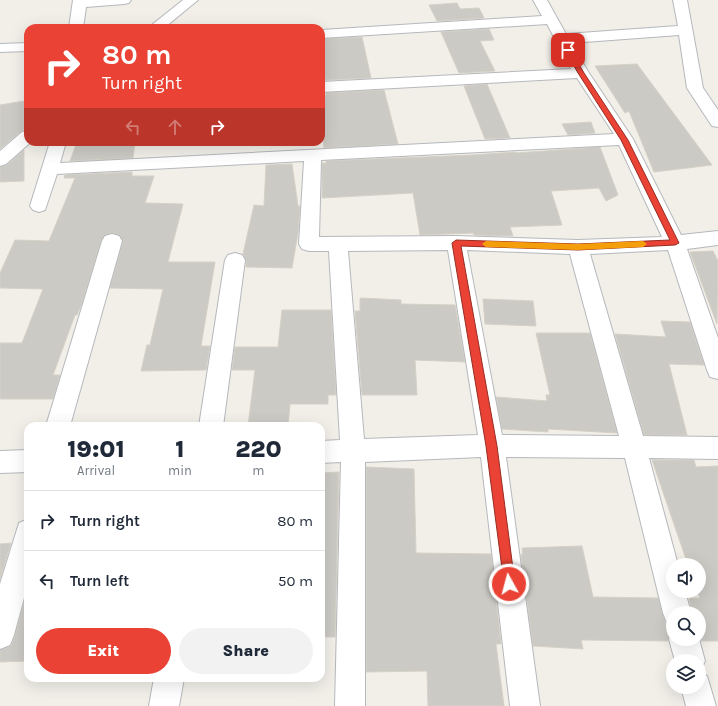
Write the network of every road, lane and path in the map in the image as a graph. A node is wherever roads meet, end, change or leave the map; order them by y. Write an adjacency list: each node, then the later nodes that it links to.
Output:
1 (124, 0): 5 (street)
2 (191, 0): 8 (street)
3 (540, 0): 6 (street)
4 (680, 0): 9 (street)
5 (80, 2): 7 (street)
6 (552, 20): 10 (street); 11 (street)
7 (77, 24)
8 (160, 24)
9 (685, 30): 11 (street); 16 (street)
10 (325, 34)
11 (562, 39): 14 (street)
12 (24, 47): 13 (street)
13 (0, 48)
14 (581, 73): 15 (street); 18 (street)
15 (325, 87)
16 (718, 122)
17 (24, 139): 21 (street)
18 (625, 140): 20 (street); 27 (street)
19 (57, 146): 22 (street)
20 (313, 156): 22 (street); 28 (street)
21 (0, 160)
22 (50, 169): 23 (street)
23 (39, 206)
24 (718, 238): 27 (street)
25 (112, 241): 32 (street)
26 (456, 243): 28 (street); 29 (street); 34 (street)
27 (675, 243): 29 (street); 31 (street)
28 (338, 244): 37 (street)
29 (578, 247): 35 (street)
30 (235, 260): 33 (street)
31 (718, 370)
32 (59, 422)
33 (213, 422)
34 (492, 446): 35 (street); 37 (street); 48 (street)
35 (634, 448): 36 (street); 42 (street)
36 (718, 448)
37 (353, 450): 38 (street); 47 (street)
38 (325, 452)
39 (24, 461): 40 (street)
40 (0, 462)
41 (24, 547): 43 (street)
42 (675, 606)
43 (0, 635)
44 (168, 682): 46 (street)
45 (698, 694): 49 (street)
46 (164, 706)
47 (350, 706)
48 (525, 706)
49 (701, 706)

